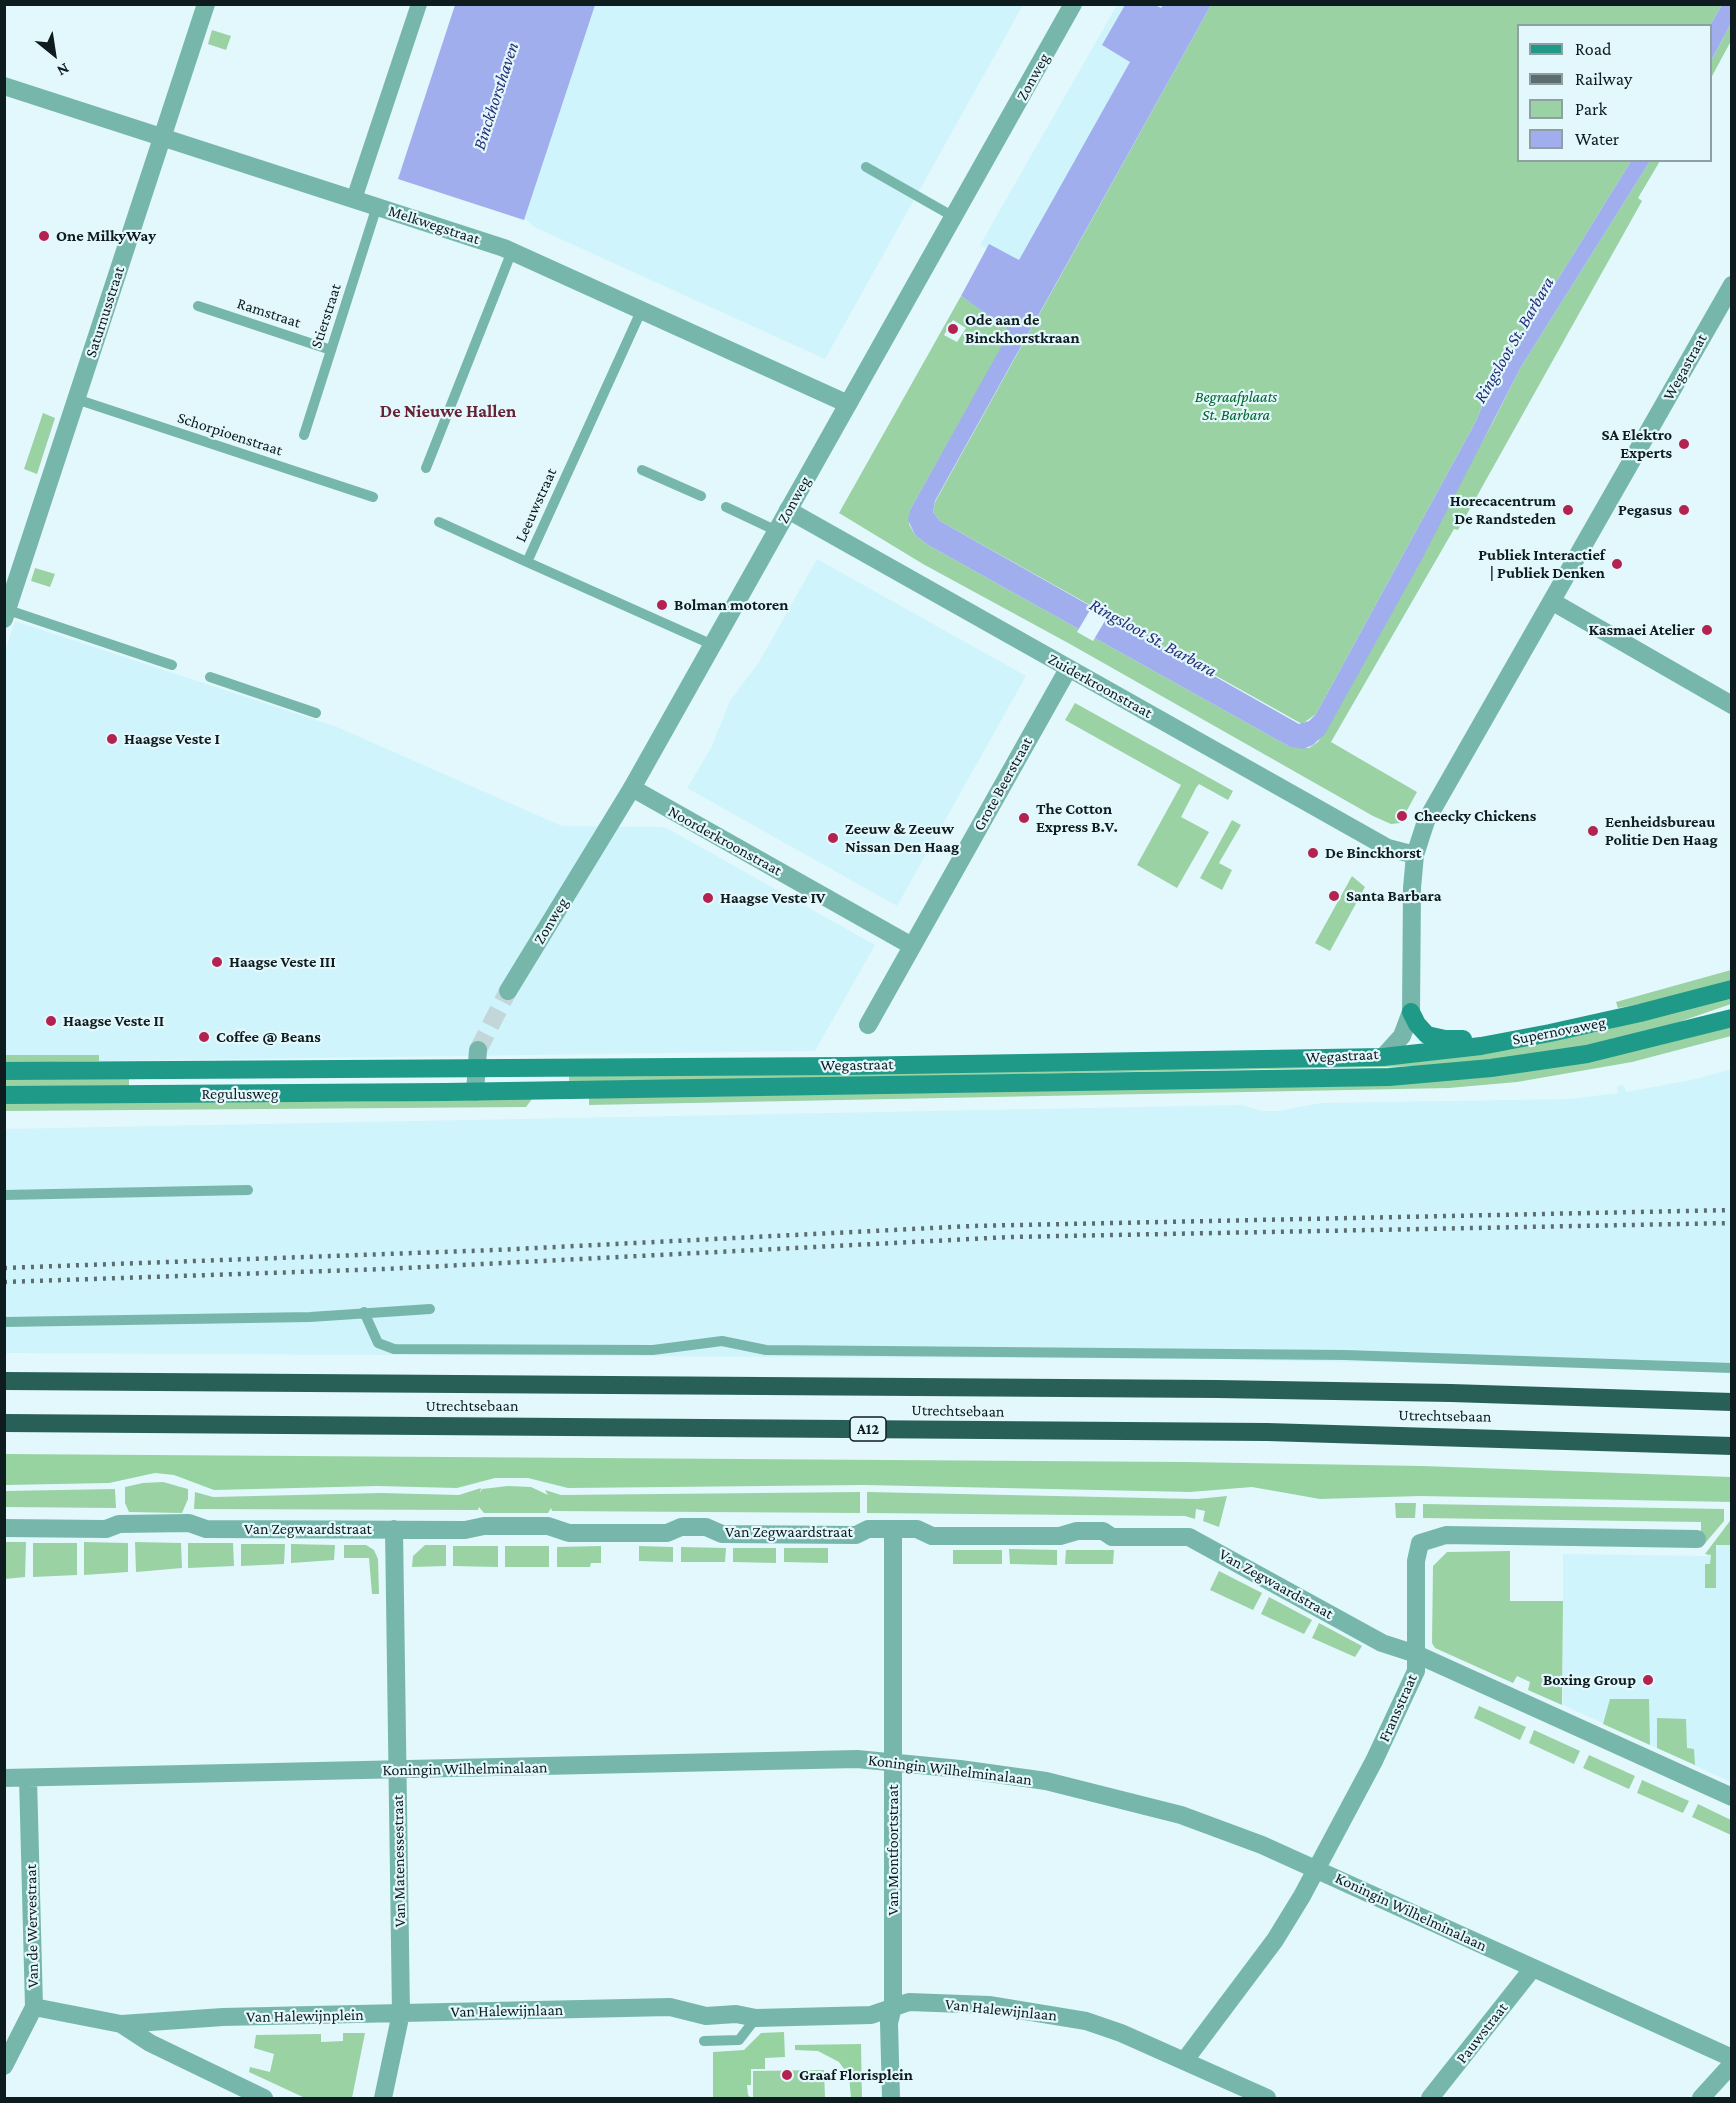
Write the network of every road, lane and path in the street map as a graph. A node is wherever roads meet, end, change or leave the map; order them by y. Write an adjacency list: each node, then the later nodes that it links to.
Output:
1 (206, 4): 5 (street, Saturnusstraat)
2 (419, 4): 7 (street)
3 (1073, 4): 9 (street, Zonweg)
4 (4, 86): 5 (street, Melkwegstraat)
5 (162, 136): 7 (street, Melkwegstraat); 15 (street, Saturnusstraat)
6 (866, 167): 9 (lane)
7 (354, 199): 8 (street, Melkwegstraat)
8 (376, 206): 10 (street, Melkwegstraat); 14 (lane, Stierstraat)
9 (954, 217): 16 (street, Zonweg)
10 (512, 251): 13 (street, Melkwegstraat); 18 (lane)
11 (1731, 285): 27 (street, Wegastraat)
12 (198, 306): 14 (lane, Ramstraat)
13 (642, 309): 16 (street, Melkwegstraat); 26 (lane, Leeuwstraat)
14 (331, 350): 17 (lane, Stierstraat)
15 (76, 399): 21 (lane, Schorpioenstraat); 28 (street, Saturnusstraat)
16 (848, 404): 23 (street, Zonweg)
17 (304, 435)
18 (426, 468)
19 (642, 470): 20 (lane)
20 (700, 496)
21 (373, 497)
22 (726, 507): 25 (lane)
23 (788, 510): 25 (street, Zonweg); 31 (street, Zuiderkroonstraat)
24 (440, 522): 26 (lane)
25 (777, 531): 29 (street, Zonweg)
26 (527, 561): 29 (lane, Leeuwstraat)
27 (1553, 602): 33 (street); 36 (street, Wegastraat)
28 (6, 614): 30 (lane)
29 (713, 645): 35 (street, Zonweg)
30 (172, 665)
31 (1068, 669): 36 (street, Zuiderkroonstraat); 37 (street, Grote Beerstraat)
32 (210, 677): 34 (lane)
33 (1728, 696)
34 (316, 713)
35 (632, 788): 37 (street, Noorderkroonstraat); 39 (street, Zonweg)
36 (1415, 855): 40 (street, Wegastraat)
37 (912, 946): 42 (street, Grote Beerstraat)
38 (1731, 989): 43 (main road, Supernovaweg)
39 (508, 992)
40 (1411, 1012): 43 (main road); 44 (street, Wegastraat)
41 (1731, 1018): 47 (main road, Supernovaweg)
42 (868, 1025)
43 (1480, 1046): 44 (main road, Supernovaweg)
44 (1383, 1057): 45 (main road, Wegastraat)
45 (476, 1059): 46 (main road, Regulusweg); 48 (street)
46 (4, 1071)
47 (1389, 1077): 48 (main road, Wegastraat)
48 (475, 1092): 49 (main road, Regulusweg)
49 (4, 1095)
50 (248, 1190): 51 (lane)
51 (4, 1196)
52 (430, 1309): 53 (lane)
53 (364, 1312): 54 (lane); 55 (lane)
54 (4, 1322)
55 (1731, 1368)
56 (4, 1381): 57 (highway, Utrechtsebaan)
57 (1731, 1402)
58 (4, 1423): 59 (highway, Utrechtsebaan / A12)
59 (1731, 1446)
60 (4, 1528): 61 (street, Van Zegwaardstraat)
61 (394, 1529): 62 (street, Van Zegwaardstraat); 66 (street, Van Matenessestraat)
62 (893, 1529): 64 (street, Van Zegwaardstraat); 65 (street, Van Montfoortstraat)
63 (1697, 1539): 64 (street, Fransstraat)
64 (1416, 1654): 69 (street, Van Zegwaardstraat); 70 (street, Fransstraat)
65 (893, 1761): 66 (street, Koningin Wilhelminalaan); 70 (street, Koningin Wilhelminalaan); 73 (street, Van Montfoortstraat)
66 (397, 1770): 68 (street, Koningin Wilhelminalaan); 74 (street, Van Matenessestraat)
67 (4, 1778): 68 (street, Koningin Wilhelminalaan)
68 (28, 1778): 72 (street, Van de Wervestraat)
69 (1731, 1797)
70 (1317, 1868): 71 (street, Koningin Wilhelminalaan); 79 (street, Fransstraat)
71 (1533, 1968): 78 (street, Koningin Wilhelminalaan); 86 (street, Pauwstraat)
72 (34, 2007): 76 (street, Van Halewijnplein); 81 (street, Van de Wervestraat)
73 (893, 2007): 75 (street, Van Halewijnlaan); 79 (street, Van Halewijnlaan); 84 (street, Van Montfoortstraat)
74 (401, 2013): 75 (street, Van Halewijnlaan); 76 (street, Van Halewijnplein); 83 (street)
75 (756, 2018): 77 (lane)
76 (122, 2024): 82 (street, Van Halewijnplein)
77 (704, 2041)
78 (1731, 2058)
79 (1185, 2060): 85 (street, Van Halewijnlaan)
80 (1731, 2064): 87 (street)
81 (4, 2066)
82 (264, 2098)
83 (383, 2098)
84 (891, 2098)
85 (1267, 2098)
86 (1430, 2098)
87 (1701, 2098)

